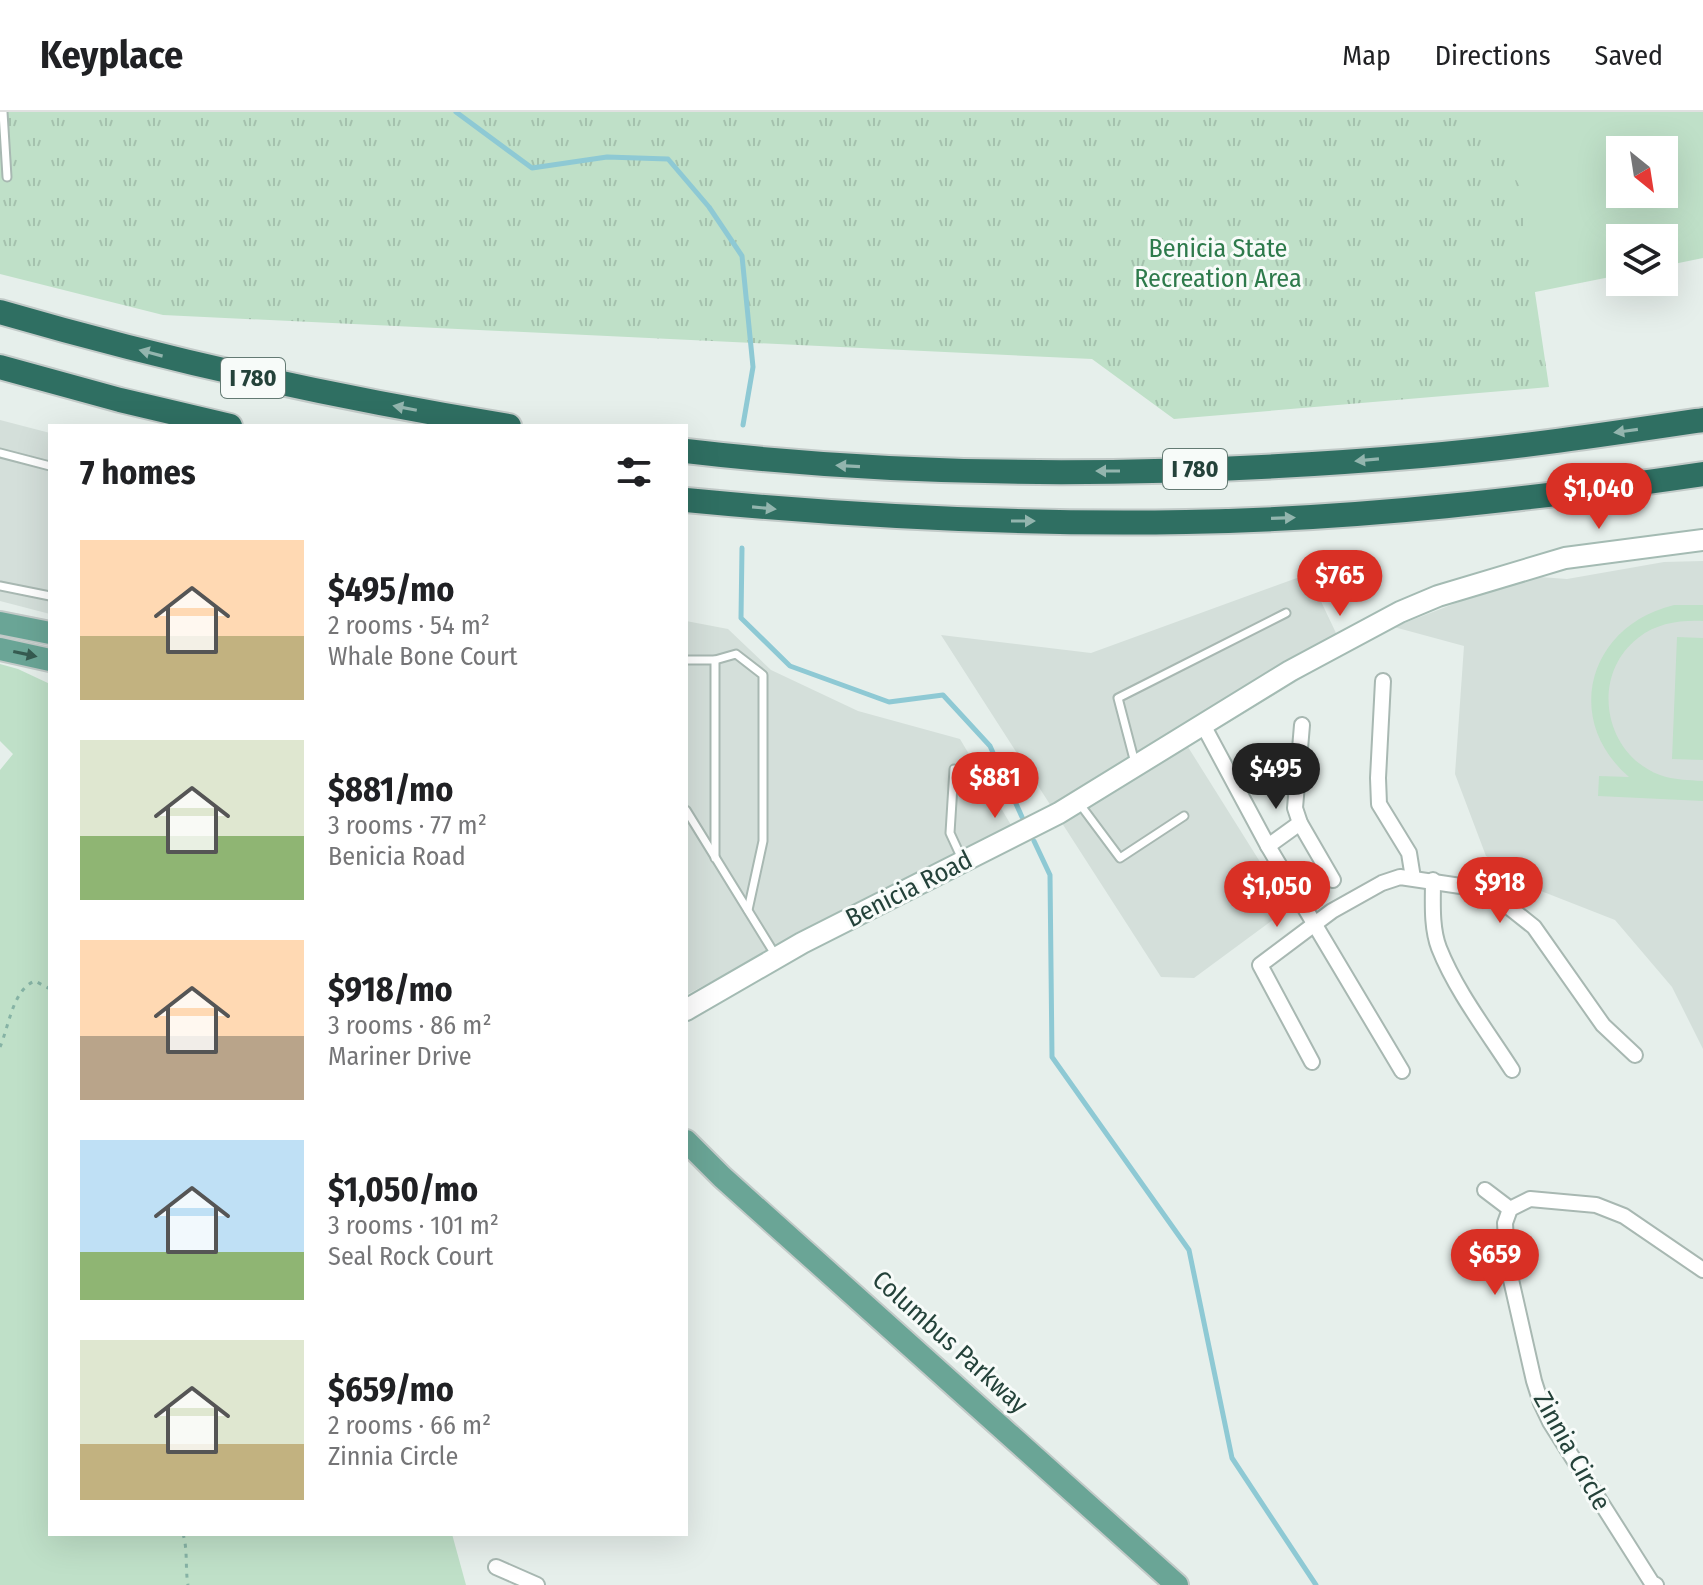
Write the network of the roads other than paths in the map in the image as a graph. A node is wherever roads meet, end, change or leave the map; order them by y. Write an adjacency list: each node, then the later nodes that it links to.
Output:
1 (3, 112): 2 (lane)
2 (7, 177)
3 (0, 312): 7 (highway, I 780, one-way to 3)
4 (0, 367): 6 (highway, I 780)
5 (1703, 420): 8 (highway, I 780, one-way to 8)
6 (222, 424)
7 (498, 424)
8 (688, 451)
9 (0, 453): 10 (lane)
10 (48, 465)
11 (1703, 474): 12 (highway, I 780, one-way to 11)
12 (688, 500)
13 (1703, 540): 24 (main road, Benicia Road)
14 (0, 586): 15 (lane)
15 (48, 596)
16 (1286, 613): 26 (lane)
17 (0, 623): 18 (main road)
18 (48, 633)
19 (0, 649): 20 (main road, one-way to 20)
20 (48, 660)
21 (688, 660): 22 (lane)
22 (715, 660): 33 (lane); 38 (lane)
23 (1383, 681): 35 (street)
24 (1202, 723): 26 (main road, Benicia Road); 32 (street)
25 (1302, 725): 31 (street)
26 (1136, 765): 28 (main road, Benicia Road)
27 (954, 769): 34 (lane)
28 (1078, 801): 30 (lane); 34 (main road, Benicia Road)
29 (688, 813): 33 (lane)
30 (1184, 816)
31 (1300, 823): 32 (street); 36 (street)
32 (1268, 846): 39 (street)
33 (715, 858): 38 (lane)
34 (963, 861): 40 (main road, Benicia Road)
35 (1413, 878): 37 (street); 39 (street)
36 (1333, 880)
37 (1433, 880): 42 (street); 44 (street)
38 (748, 910): 40 (lane)
39 (1316, 923): 43 (street); 45 (street)
40 (777, 958): 41 (main road, Benicia Road)
41 (688, 1009)
42 (1635, 1055)
43 (1312, 1062)
44 (1512, 1070)
45 (1402, 1071)
46 (688, 1143): 52 (main road, Columbus Parkway)
47 (1485, 1190): 48 (street)
48 (1510, 1209): 49 (street); 53 (street, Zinnia Circle)
49 (1703, 1270)
50 (496, 1567): 51 (street)
51 (537, 1585)
52 (1177, 1585)
53 (1656, 1585)

